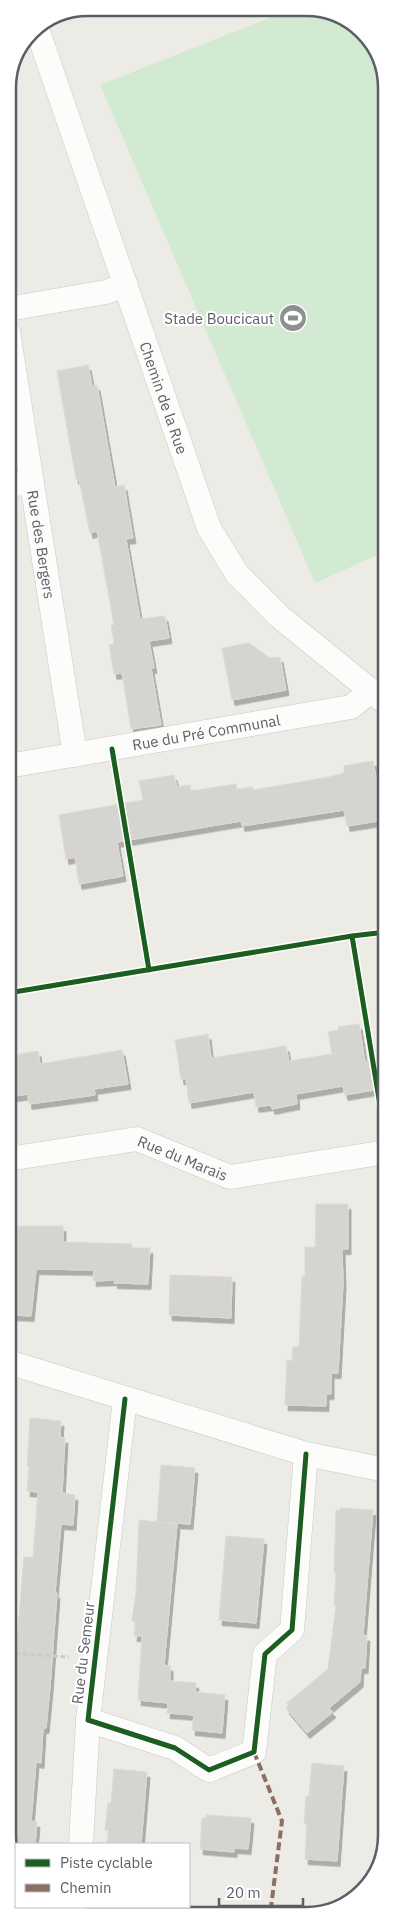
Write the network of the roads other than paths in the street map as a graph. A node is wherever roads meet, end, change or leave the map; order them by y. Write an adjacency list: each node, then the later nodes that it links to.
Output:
1 (39, 35): 2 (street, Chemin de la Rue)
2 (126, 285): 3 (street); 7 (street, Chemin de la Rue)
3 (16, 308)
4 (16, 382): 5 (street, Rue des Bergers)
5 (32, 482): 6 (street); 8 (street, Rue des Bergers)
6 (16, 485)
7 (378, 697): 8 (street, Rue du Pré Communal)
8 (75, 755): 9 (street, Rue du Pré Communal)
9 (16, 765)
10 (378, 1144): 11 (street, Rue du Marais)
11 (16, 1158)
12 (16, 1365): 13 (street)
13 (125, 1399): 14 (street); 16 (street, Rue du Semeur)
14 (306, 1454): 15 (street); 16 (street, Rue du Semeur)
15 (378, 1468)
16 (88, 1720): 17 (street, Rue du Semeur)
17 (81, 1843)

